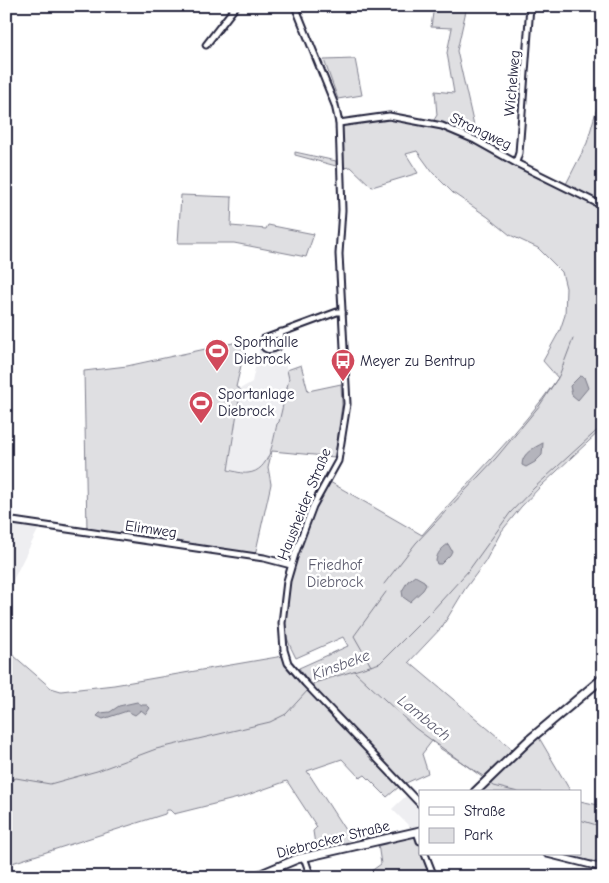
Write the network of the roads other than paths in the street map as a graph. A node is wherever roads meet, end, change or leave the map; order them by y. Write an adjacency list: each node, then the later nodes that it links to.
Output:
1 (236, 6): 4 (street)
2 (294, 6): 5 (street, Hausheider Straße)
3 (530, 6): 6 (street, Wichelweg)
4 (206, 45)
5 (339, 123): 6 (street, Strangweg); 8 (street, Hausheider Straße)
6 (516, 162): 7 (street, Strangweg)
7 (603, 206)
8 (342, 312): 9 (street); 11 (street, Hausheider Straße)
9 (281, 332)
10 (6, 520): 11 (street, Elimweg)
11 (291, 565): 14 (street, Hausheider Straße)
12 (603, 678): 13 (main road)
13 (478, 790)
14 (419, 803)
15 (419, 832): 18 (main road, Diebrocker Straße)
16 (426, 856): 22 (street)
17 (555, 856): 19 (street)
18 (304, 857): 20 (main road, Diebrocker Straße); 21 (street)
19 (603, 868)
20 (254, 877)
21 (311, 877)
22 (434, 877)

